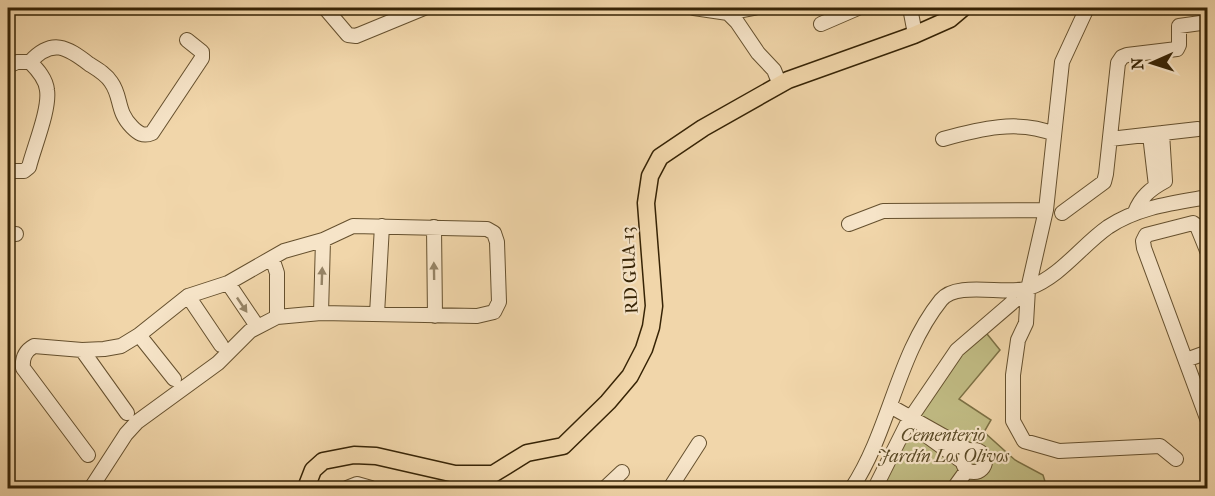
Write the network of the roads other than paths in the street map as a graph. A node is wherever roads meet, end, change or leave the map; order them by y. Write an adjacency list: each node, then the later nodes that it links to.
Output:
1 (325, 8): 2 (street)
2 (422, 8)
3 (694, 8): 9 (street)
4 (754, 8): 9 (street)
5 (858, 8): 11 (street)
6 (910, 8): 12 (street)
7 (963, 8): 12 (main road, RD GUA-13)
8 (1087, 8): 18 (street)
9 (728, 14): 16 (street)
10 (1208, 22): 21 (street)
11 (821, 24)
12 (915, 34): 16 (main road, RD GUA-13)
13 (187, 40): 14 (street)
14 (30, 62): 15 (street); 22 (street)
15 (8, 66)
16 (780, 85): 57 (main road, RD GUA-13)
17 (1198, 129): 19 (street)
18 (1054, 134): 20 (street); 24 (street)
19 (1156, 134): 21 (street); 25 (street)
20 (943, 139)
21 (1110, 139): 26 (street)
22 (8, 171)
23 (1208, 197): 25 (street)
24 (1046, 210): 27 (street); 34 (street)
25 (1135, 212): 34 (street)
26 (1062, 213)
27 (849, 224)
28 (382, 226): 29 (street); 30 (street); 37 (street)
29 (434, 227): 38 (street, one-way to 29); 38 (street)
30 (323, 240): 32 (street); 36 (street, one-way to 30)
31 (1208, 253): 45 (street)
32 (272, 258): 33 (street); 39 (street)
33 (228, 283): 35 (street); 40 (street, one-way to 40)
34 (1028, 289): 47 (street); 49 (street); 53 (street)
35 (188, 296): 41 (street); 42 (street)
36 (321, 313): 37 (street); 39 (street)
37 (377, 314): 38 (street)
38 (435, 316)
39 (277, 317): 40 (street)
40 (257, 326): 56 (street)
41 (139, 335): 43 (street); 46 (street)
42 (221, 345)
43 (82, 350): 48 (street); 52 (street)
44 (1208, 352): 45 (street)
45 (1186, 360): 50 (street)
46 (174, 379)
47 (888, 409): 49 (street); 61 (street)
48 (127, 414)
49 (910, 420): 62 (street); 63 (street)
50 (1208, 421)
51 (699, 442): 60 (street)
52 (88, 455)
53 (1176, 459)
54 (622, 472): 59 (street)
55 (351, 488): 58 (street)
56 (91, 489)
57 (306, 489)
58 (371, 489)
59 (605, 489)
60 (670, 489)
61 (852, 489)
62 (875, 489)
63 (954, 489)

